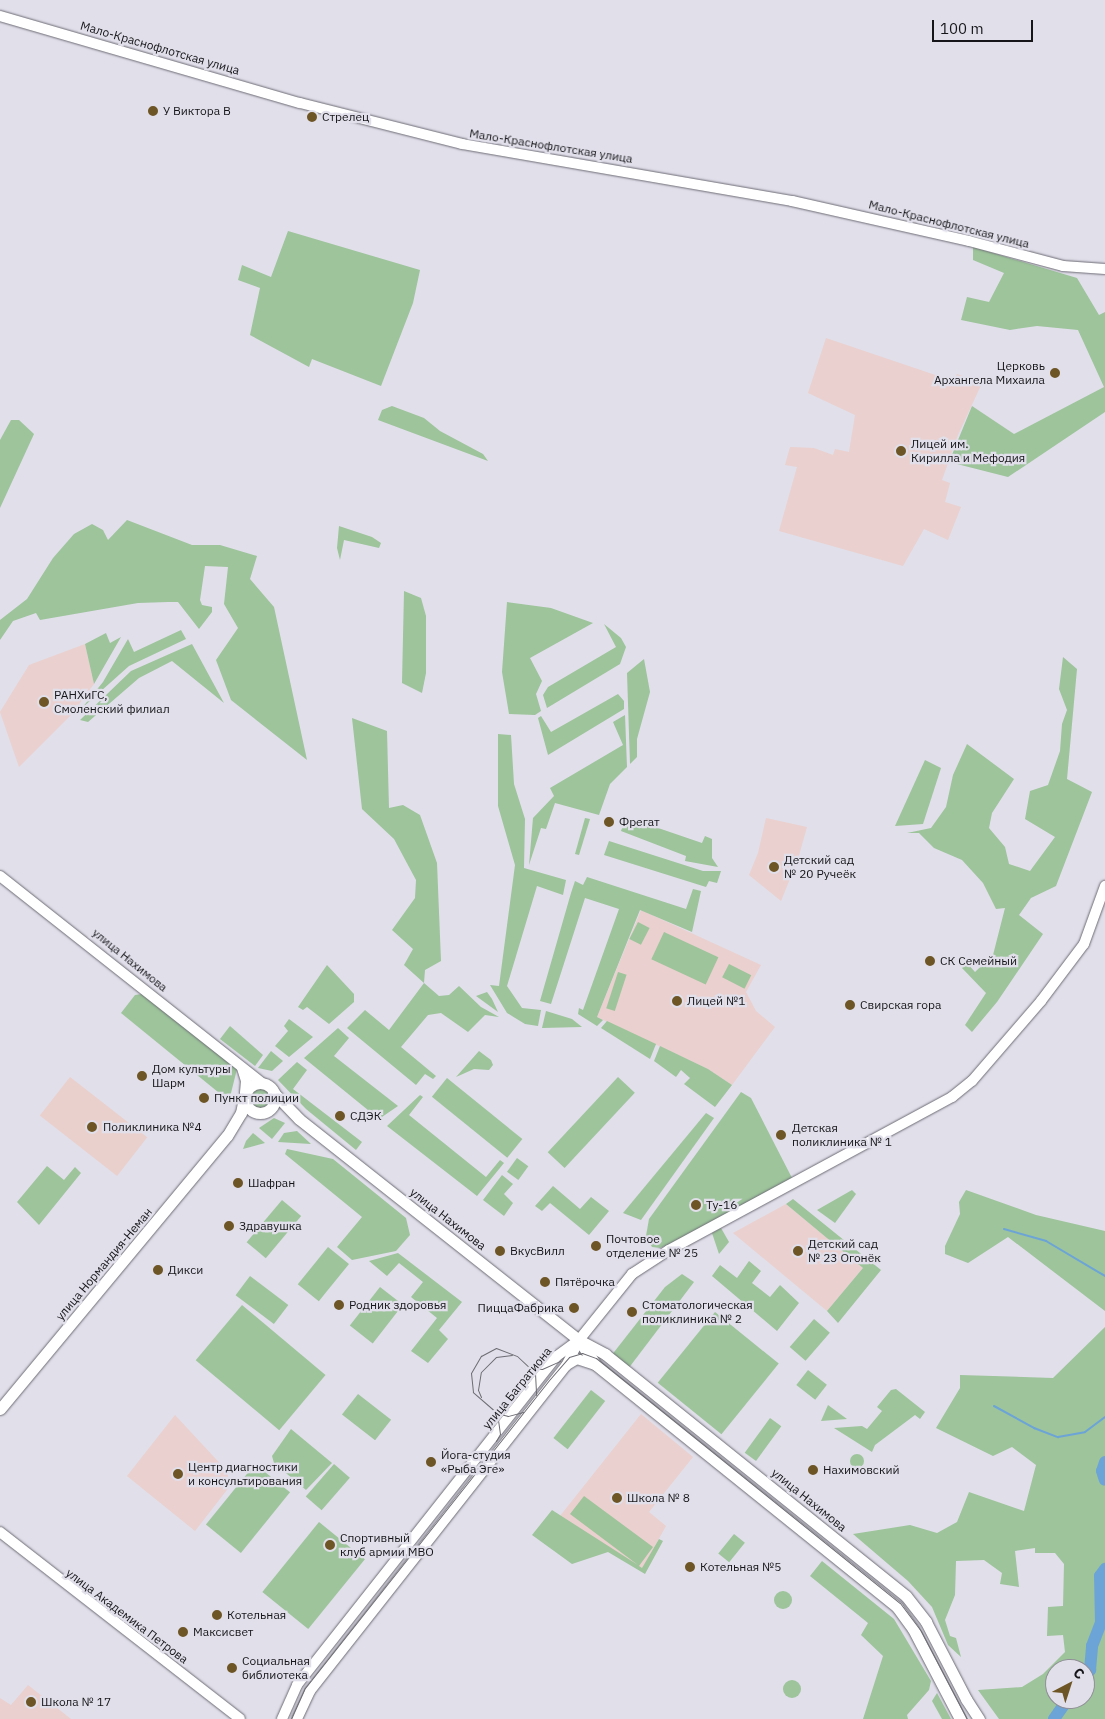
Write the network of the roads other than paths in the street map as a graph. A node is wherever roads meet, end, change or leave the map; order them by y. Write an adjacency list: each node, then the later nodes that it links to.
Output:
1 (0, 16): 2 (street, Мало-Краснофлотская улица)
2 (1105, 269)
3 (0, 876): 5 (street, улица Нахимова)
4 (1105, 886): 12 (street, улица Багратиона)
5 (242, 1067): 6 (street, улица Нахимова); 8 (street)
6 (263, 1084): 7 (main road); 8 (main road)
7 (273, 1092): 9 (main road); 10 (main road)
8 (245, 1095): 9 (main road); 11 (main road)
9 (264, 1113): 10 (main road); 11 (main road)
10 (299, 1119): 12 (main road, улица Нахимова)
11 (227, 1136): 15 (main road, улица Нормандия-Неман)
12 (579, 1340): 13 (main road, улица Нахимова); 14 (street, улица Багратиона); 17 (street, улица Багратиона); 23 (main road, улица Нахимова)
13 (596, 1364): 14 (street); 22 (main road, улица Нахимова)
14 (566, 1366): 18 (street, улица Багратиона)
15 (0, 1409)
16 (0, 1532): 19 (street, улица Академика Петрова)
17 (387, 1571): 18 (street); 20 (street, улица Багратиона)
18 (397, 1580): 21 (street, улица Багратиона)
19 (240, 1719)
20 (282, 1719)
21 (297, 1719)
22 (960, 1719)
23 (979, 1719)

